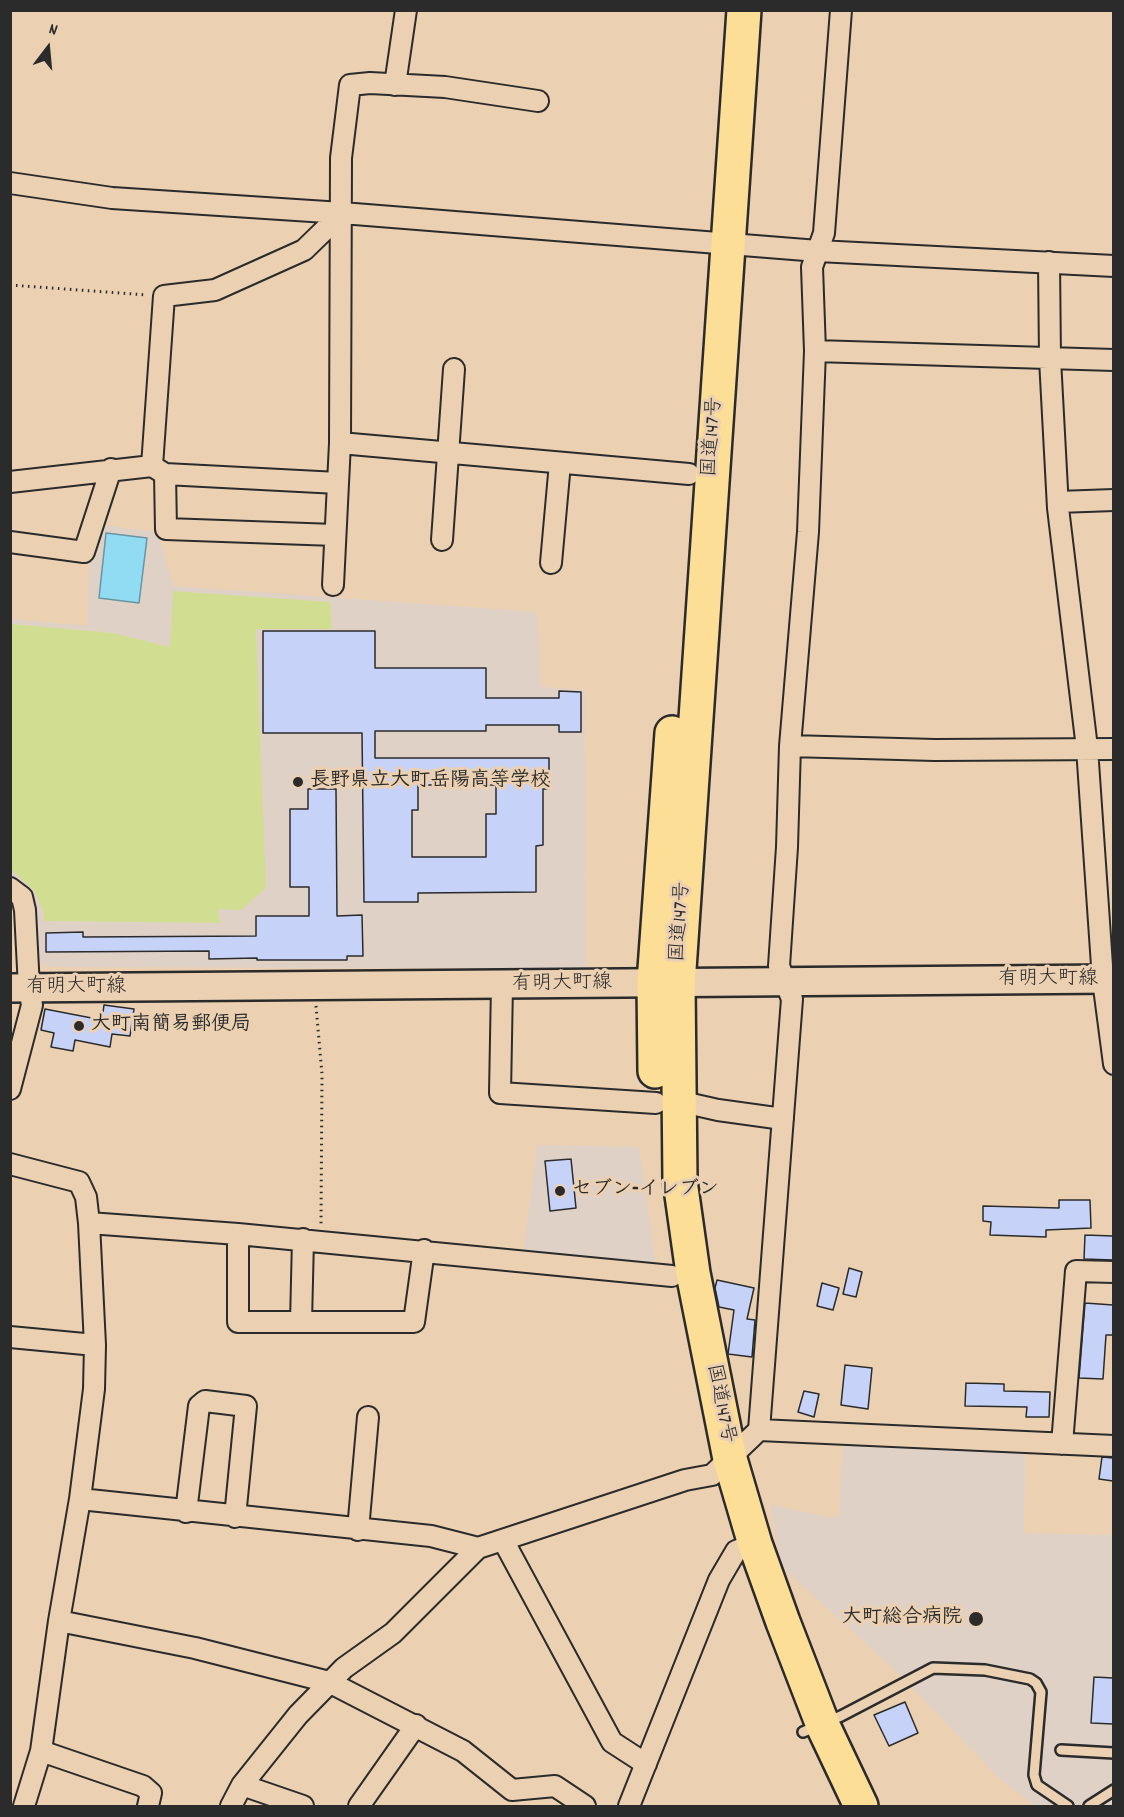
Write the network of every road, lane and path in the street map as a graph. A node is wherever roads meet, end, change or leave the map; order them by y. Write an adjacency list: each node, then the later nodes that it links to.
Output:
1 (406, 10): 5 (street)
2 (722, 10): 9 (highway, 国道147号)
3 (744, 10): 9 (highway, 国道147号)
4 (841, 10): 10 (street)
5 (395, 85): 6 (street); 8 (street)
6 (538, 101)
7 (10, 183): 8 (street)
8 (342, 213): 9 (street); 14 (street); 19 (street)
9 (716, 244): 10 (street); 24 (highway, 国道147号)
10 (818, 251): 11 (street); 15 (street)
11 (1049, 262): 12 (street); 16 (street)
12 (1113, 266)
13 (10, 285): 14 (path)
14 (164, 296): 23 (street)
15 (815, 351): 16 (street); 34 (street)
16 (1050, 359): 17 (street); 28 (street)
17 (1113, 360)
18 (454, 369): 20 (street)
19 (340, 443): 20 (street); 26 (street)
20 (447, 453): 21 (street); 30 (street)
21 (560, 463): 24 (street); 32 (street)
22 (111, 470): 23 (street); 25 (street); 31 (street)
23 (158, 470): 26 (street); 29 (street)
24 (700, 475): 40 (highway, 国道147号)
25 (10, 482)
26 (338, 483): 29 (street)
27 (1113, 500): 28 (street)
28 (1058, 502): 35 (street)
29 (335, 535): 33 (street)
30 (442, 540)
31 (10, 542)
32 (551, 563)
33 (333, 585)
34 (790, 746): 35 (street); 39 (street)
35 (1088, 748): 36 (street); 38 (street)
36 (1113, 749)
37 (10, 888): 43 (street)
38 (1108, 980): 39 (main road, 有明大町線); 44 (street)
39 (785, 982): 40 (main road, 有明大町線); 47 (street)
40 (666, 984): 41 (main road, 有明大町線); 46 (highway, 国道147号)
41 (502, 985): 42 (main road, 有明大町線); 46 (street)
42 (315, 986): 43 (main road, 有明大町線); 51 (path)
43 (20, 988): 45 (street)
44 (1113, 1064)
45 (10, 1089)
46 (667, 1102): 47 (street); 54 (highway, 国道147号); 62 (highway, 国道147号)
47 (783, 1119): 59 (street)
48 (10, 1164): 49 (street)
49 (88, 1223): 50 (street); 57 (street)
50 (238, 1234): 51 (street); 55 (street)
51 (312, 1240): 52 (street); 55 (street)
52 (424, 1250): 54 (street); 55 (street)
53 (1113, 1272): 60 (street)
54 (672, 1276): 62 (highway, 国道147号)
55 (301, 1322)
56 (10, 1338): 57 (street)
57 (95, 1345): 63 (street)
58 (368, 1417): 66 (street)
59 (759, 1430): 60 (street); 62 (street)
60 (1062, 1444): 61 (street)
61 (1113, 1446)
62 (721, 1467): 67 (street); 68 (highway, 国道147号)
63 (80, 1499): 64 (street); 70 (street)
64 (186, 1512): 65 (street); 65 (street)
65 (235, 1517): 66 (street)
66 (358, 1530): 69 (street)
67 (503, 1540): 69 (street); 77 (street)
68 (746, 1547): 73 (highway, 国道147号); 77 (street)
69 (478, 1548): 71 (street)
70 (59, 1621): 71 (street); 75 (street)
71 (329, 1682): 72 (street); 78 (street)
72 (416, 1725): 84 (street); 85 (street)
73 (813, 1728): 87 (highway, 国道147号); 88 (highway, 国道147号); 89 (lane)
74 (1061, 1750): 76 (lane)
75 (41, 1751): 80 (street); 81 (street)
76 (1113, 1752)
77 (646, 1764): 86 (street)
78 (242, 1785): 82 (street); 83 (street)
79 (1113, 1790): 90 (lane)
80 (24, 1806)
81 (148, 1806)
82 (231, 1806)
83 (303, 1806)
84 (359, 1806)
85 (585, 1806)
86 (628, 1806)
87 (837, 1806)
88 (861, 1806)
89 (1068, 1806)
90 (1089, 1806)

